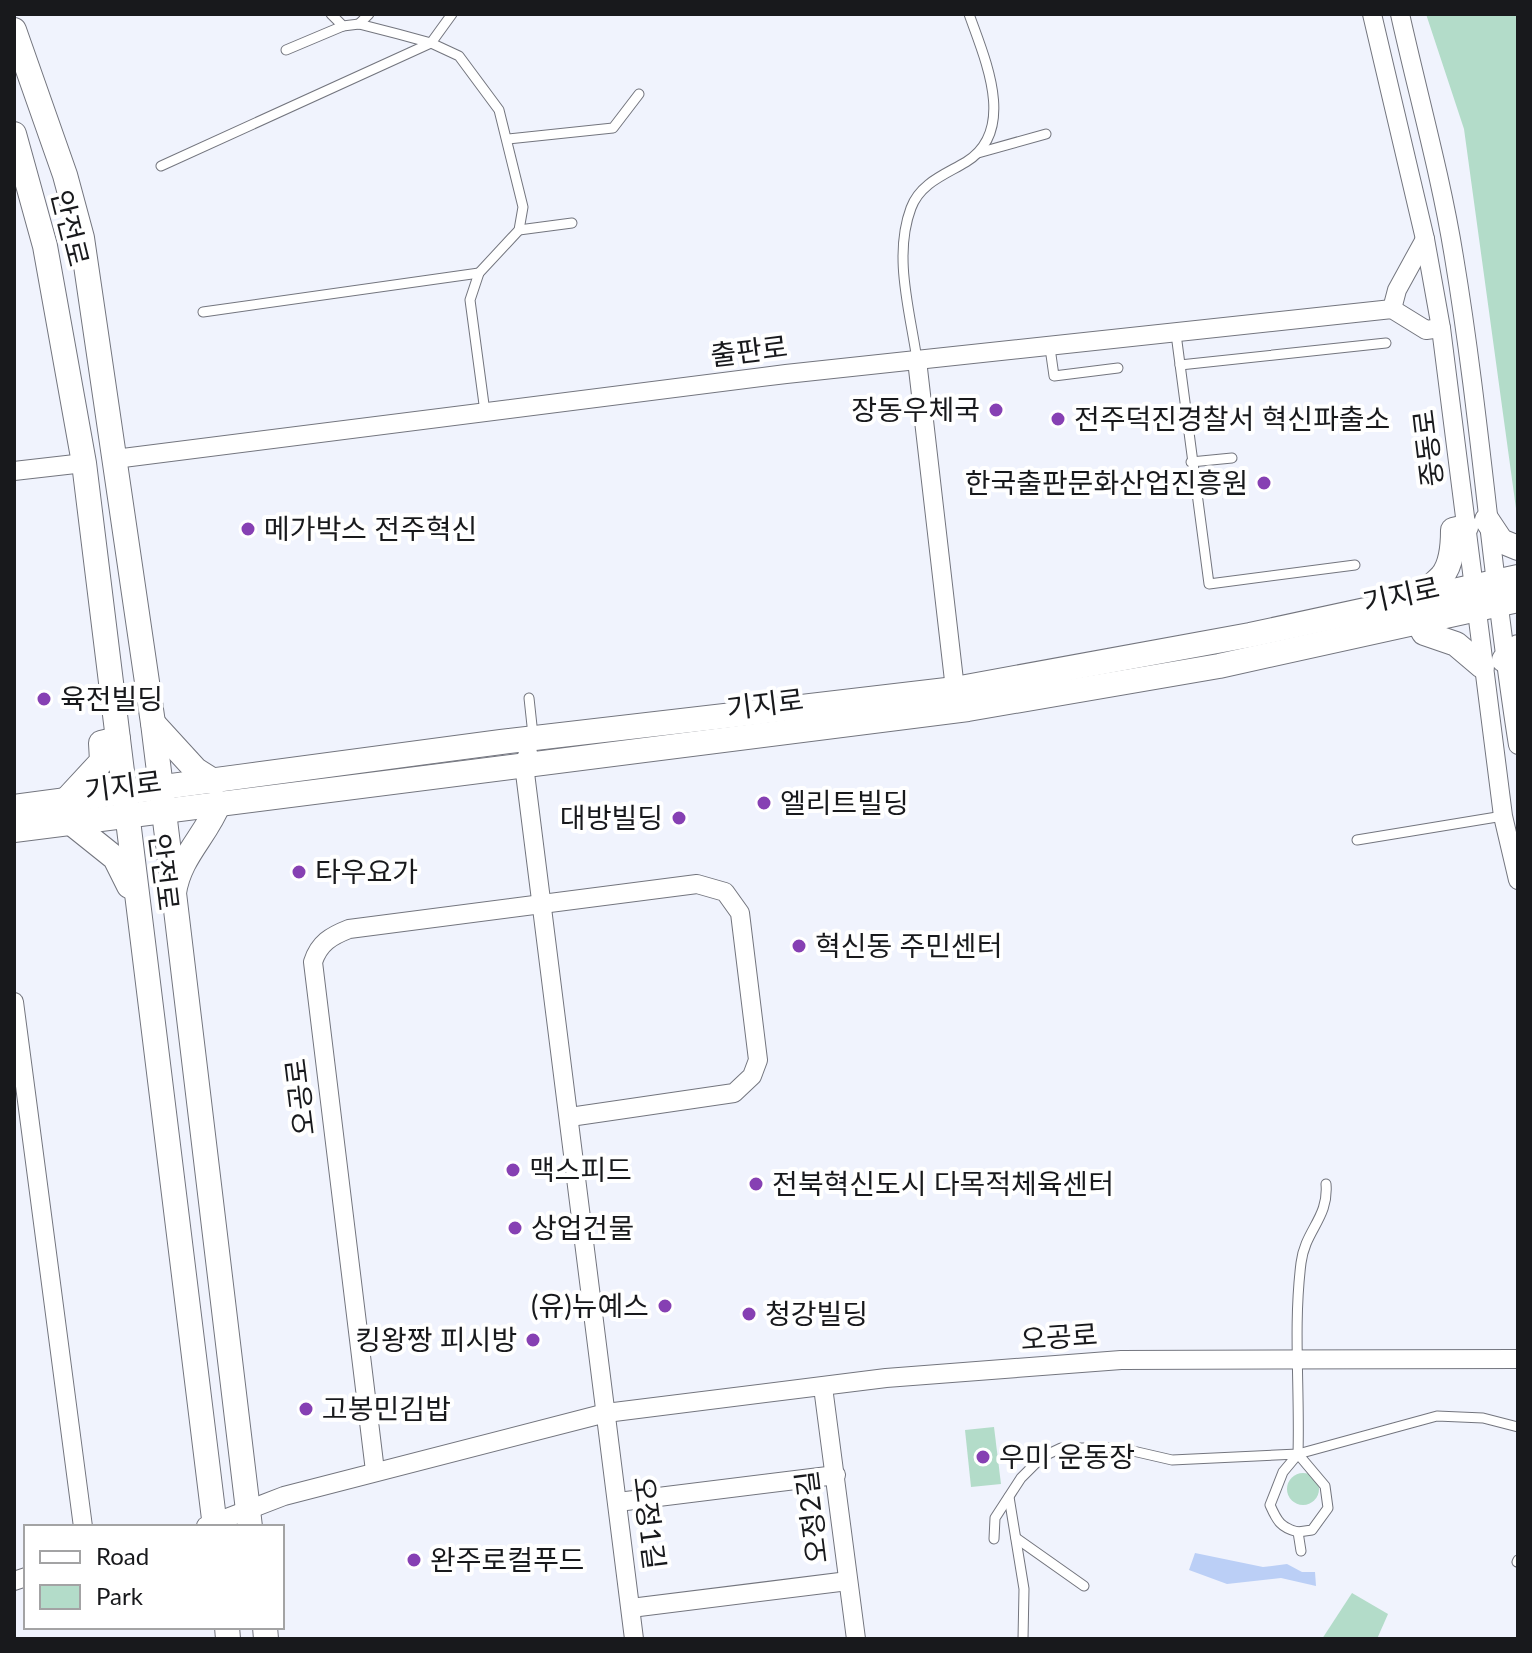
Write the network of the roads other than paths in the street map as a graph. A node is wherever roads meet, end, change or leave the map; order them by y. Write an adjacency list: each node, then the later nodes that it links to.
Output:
1 (331, 14): 8 (lane)
2 (369, 14): 7 (lane)
3 (452, 14): 10 (lane)
4 (969, 14): 16 (lane)
5 (1372, 14): 20 (street, 중동로)
6 (1400, 14): 37 (street, 중동로)
7 (359, 24): 8 (lane); 10 (lane)
8 (343, 26): 11 (lane)
9 (14, 30): 33 (street, 안전로)
10 (431, 43): 15 (lane); 17 (lane)
11 (286, 50)
12 (639, 94): 15 (lane)
13 (14, 134): 35 (street, 안전로)
14 (1046, 134): 16 (lane)
15 (508, 139): 19 (lane)
16 (978, 153): 28 (lane)
17 (161, 166)
18 (572, 223): 19 (lane)
19 (519, 230): 21 (lane)
20 (1425, 239): 22 (street); 24 (street, 중동로)
21 (479, 273): 23 (lane); 31 (lane)
22 (1392, 309): 24 (street); 25 (street, 출판로)
23 (203, 312)
24 (1441, 328): 37 (street, 중동로)
25 (1176, 334): 27 (street, 출판로); 29 (lane)
26 (1386, 343): 29 (lane)
27 (1050, 348): 28 (street, 출판로); 30 (lane)
28 (917, 360): 31 (street, 출판로); 45 (street)
29 (1180, 365): 34 (lane)
30 (1118, 368)
31 (485, 413): 33 (street, 출판로)
32 (1232, 458): 34 (lane)
33 (115, 459): 47 (street, 안전로)
34 (1191, 462): 39 (lane)
35 (84, 463): 36 (street); 49 (street, 안전로)
36 (14, 471)
37 (1476, 524): 38 (street); 41 (street, 중동로); 42 (street)
38 (1518, 548)
39 (1355, 565)
40 (1518, 577): 41 (street, 기지로)
41 (1491, 597): 42 (street, 기지로); 43 (street, 기지로); 44 (street, 중동로)
42 (1428, 598): 45 (street, 기지로)
43 (1418, 622): 44 (street); 51 (street, 기지로)
44 (1502, 658): 50 (street, 중동로); 57 (street, 중동로)
45 (955, 689): 48 (street, 기지로)
46 (529, 698): 48 (lane)
47 (153, 723): 52 (street); 53 (street, 안전로)
48 (533, 738): 51 (street); 52 (street, 기지로)
49 (118, 739): 54 (street, 안전로); 56 (street)
50 (1518, 745)
51 (524, 765): 52 (street, 기지로); 63 (street)
52 (217, 793): 53 (street, 기지로); 61 (street)
53 (163, 800): 54 (street, 기지로); 61 (street, 안전로)
54 (126, 804): 56 (street, 기지로); 62 (street, 안전로)
55 (14, 807): 56 (street, 기지로)
56 (67, 811): 58 (street, 기지로); 62 (street)
57 (1503, 816): 59 (lane); 60 (street, 중동로)
58 (14, 830)
59 (1357, 840)
60 (1518, 880)
61 (174, 893): 77 (street, 안전로)
62 (137, 904): 79 (street, 안전로)
63 (543, 904): 65 (street); 65 (street, 오공로); 73 (street, 오공로)
64 (14, 1002): 78 (street)
65 (570, 1117): 70 (street)
66 (1326, 1184): 67 (lane)
67 (1296, 1359): 68 (street, 오공로); 69 (street, 오공로); 72 (lane)
68 (1518, 1359)
69 (823, 1387): 70 (street, 오공로); 74 (street, 오정2길)
70 (606, 1413): 73 (street, 오공로); 76 (street, 오정1길)
71 (1518, 1427): 72 (lane)
72 (1298, 1454): 75 (lane); 80 (lane); 80 (lane)
73 (375, 1471): 77 (street, 오공로)
74 (836, 1475): 76 (street); 84 (street, 오정2길)
75 (1009, 1497): 81 (lane); 82 (lane)
76 (618, 1502): 86 (street, 오정1길)
77 (248, 1517): 79 (street, 오공로)
78 (83, 1525)
79 (211, 1525)
80 (1298, 1532): 83 (lane)
81 (1016, 1538): 85 (lane); 89 (lane)
82 (994, 1539)
83 (1301, 1551)
84 (848, 1581): 86 (street); 88 (street, 오정2길)
85 (1084, 1586)
86 (631, 1608): 87 (street, 오정1길)
87 (634, 1639)
88 (856, 1639)
89 (1023, 1639)

